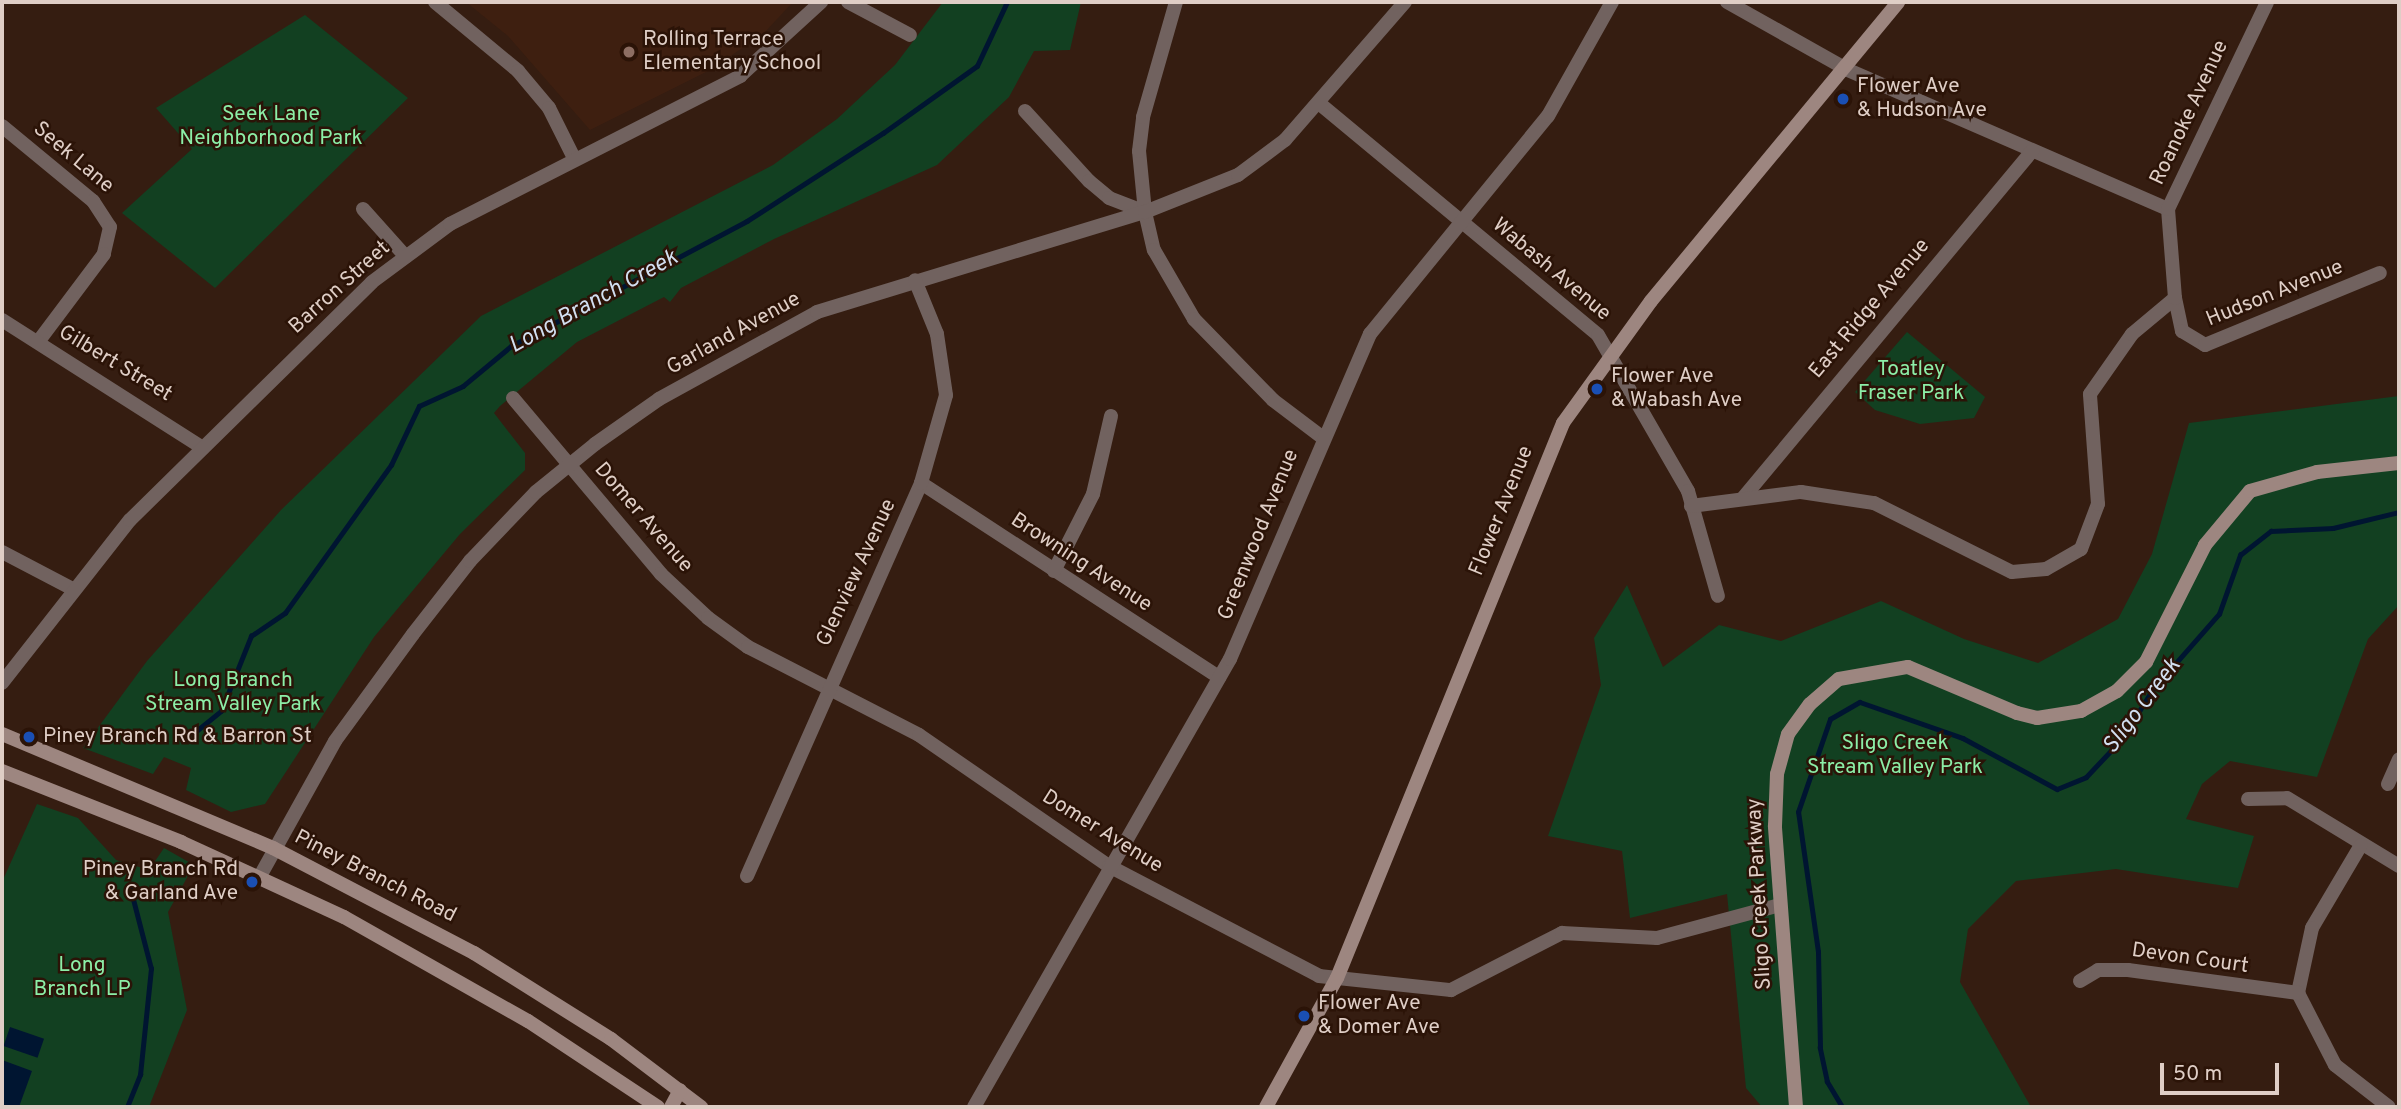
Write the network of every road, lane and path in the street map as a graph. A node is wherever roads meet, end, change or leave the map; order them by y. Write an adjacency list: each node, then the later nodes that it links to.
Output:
1 (435, 2): 16 (street)
2 (821, 2): 16 (street, Barron Street)
3 (848, 2): 10 (street)
4 (1176, 2): 19 (street)
5 (1405, 2): 12 (street, Garland Avenue)
6 (1612, 2): 20 (street, Greenwood Avenue)
7 (1727, 2): 11 (street)
8 (1898, 2): 11 (street, Flower Avenue)
9 (2267, 2): 18 (street, Roanoke Avenue)
10 (910, 34)
11 (1848, 70): 15 (street); 27 (street, Flower Avenue)
12 (1320, 104): 19 (street, Garland Avenue); 20 (street, Wabash Avenue)
13 (1026, 111): 19 (street)
14 (2, 125): 26 (street, Seek Lane)
15 (2032, 151): 18 (street); 35 (street, East Ridge Avenue)
16 (573, 156): 21 (street, Barron Street)
17 (363, 209): 21 (street)
18 (2168, 209): 24 (street, Roanoke Avenue)
19 (1145, 212): 23 (street, Garland Avenue); 30 (street)
20 (1459, 220): 27 (street, Wabash Avenue); 30 (street, Greenwood Avenue)
21 (406, 257): 31 (street, Barron Street)
22 (2380, 273): 24 (street, Hudson Avenue)
23 (915, 280): 33 (street, Garland Avenue); 34 (street, Glenview Avenue)
24 (2175, 298): 35 (street)
25 (2, 320): 26 (street, Gilbert Street)
26 (38, 342): 31 (street, Gilbert Street)
27 (1611, 353): 36 (street, Wabash Avenue); 56 (street, Flower Avenue)
28 (513, 398): 33 (street, Domer Avenue)
29 (1111, 416): 38 (street)
30 (1322, 437): 41 (street, Greenwood Avenue)
31 (203, 448): 39 (street, Barron Street)
32 (2399, 463): 55 (street, Sligo Creek Parkway)
33 (570, 466): 43 (street, Domer Avenue); 50 (street, Garland Avenue)
34 (921, 483): 38 (street, Browning Avenue); 43 (street, Glenview Avenue)
35 (1743, 498): 36 (street)
36 (1691, 506): 40 (street, Wabash Avenue)
37 (2, 552): 39 (street)
38 (1054, 571): 41 (street, Browning Avenue)
39 (71, 588): 42 (street, Barron Street)
40 (1718, 596)
41 (1219, 677): 51 (street, Greenwood Avenue)
42 (2, 683)
43 (828, 688): 51 (street, Domer Avenue); 54 (street, Glenview Avenue)
44 (2, 734): 50 (street, Piney Branch Road)
45 (2399, 759): 47 (street)
46 (2, 771): 53 (street)
47 (2388, 785)
48 (2248, 799): 49 (street)
49 (2361, 845): 52 (street); 58 (street)
50 (273, 848): 53 (street, Garland Avenue); 59 (street, Piney Branch Road)
51 (1109, 866): 56 (street, Domer Avenue); 63 (street, Greenwood Avenue)
52 (2399, 866)
53 (260, 876): 60 (street)
54 (747, 876)
55 (1780, 905): 56 (street, Domer Avenue); 65 (street, Sligo Creek Parkway)
56 (1337, 978): 64 (street, Flower Avenue)
57 (2080, 981): 58 (street, Devon Court)
58 (2298, 993): 66 (street)
59 (680, 1090): 61 (street); 62 (street, Piney Branch Road)
60 (657, 1107)
61 (670, 1107)
62 (701, 1107)
63 (974, 1107)
64 (1266, 1107)
65 (1796, 1107)
66 (2389, 1107)

